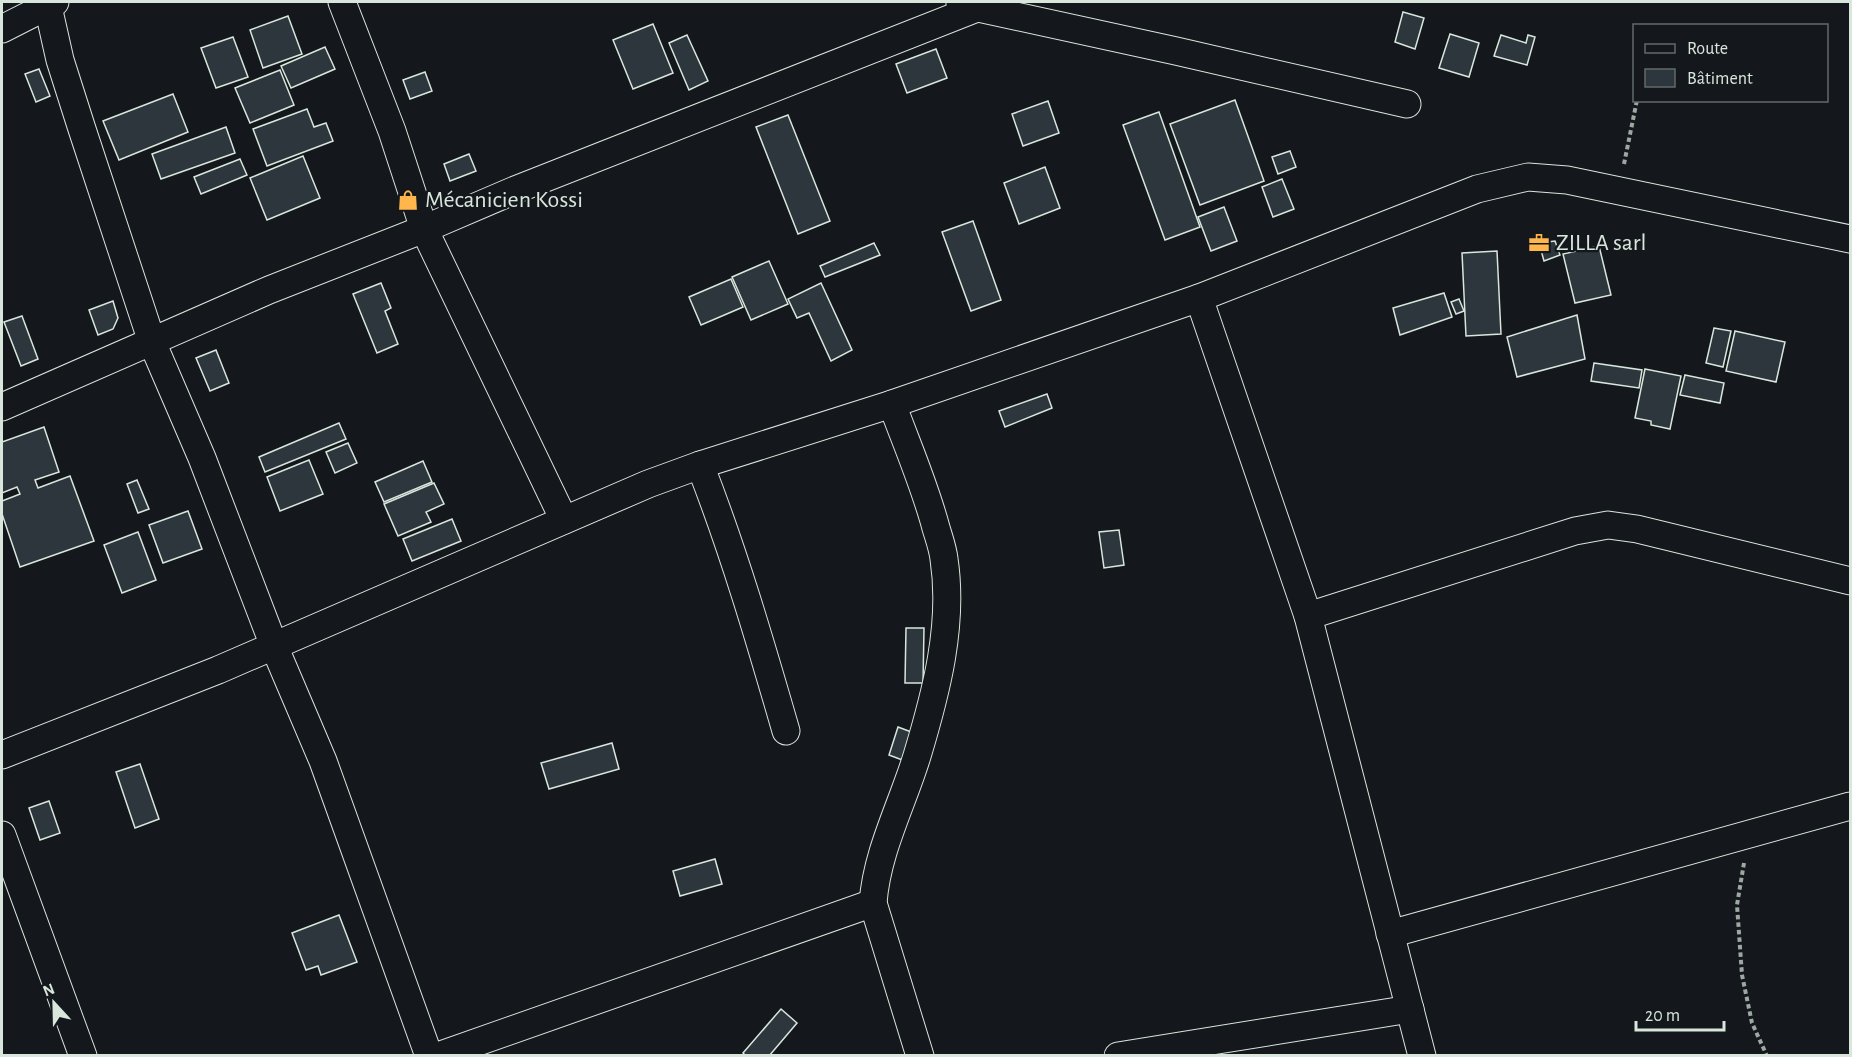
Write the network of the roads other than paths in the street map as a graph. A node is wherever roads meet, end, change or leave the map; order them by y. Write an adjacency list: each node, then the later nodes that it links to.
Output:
1 (342, 2): 7 (street)
2 (950, 2): 4 (street)
3 (50, 3): 5 (street); 10 (street)
4 (977, 8): 6 (street); 7 (street)
5 (2, 28)
6 (1407, 104)
7 (424, 229): 10 (street); 14 (street)
8 (1851, 239): 9 (street)
9 (1199, 298): 11 (street); 16 (street)
10 (153, 342): 12 (street); 17 (street)
11 (892, 404): 13 (street); 22 (street)
12 (2, 407)
13 (700, 465): 14 (street); 18 (street)
14 (564, 520): 17 (street)
15 (1851, 581): 16 (street)
16 (1308, 616): 23 (street)
17 (274, 646): 19 (street); 26 (street)
18 (786, 731)
19 (2, 755)
20 (1851, 806): 23 (street)
21 (2, 835): 25 (street)
22 (873, 903): 27 (street); 28 (street)
23 (1390, 934): 24 (street)
24 (1410, 1009): 29 (street); 30 (street)
25 (83, 1056)
26 (429, 1056)
27 (438, 1056)
28 (920, 1056)
29 (1118, 1056)
30 (1422, 1056)

